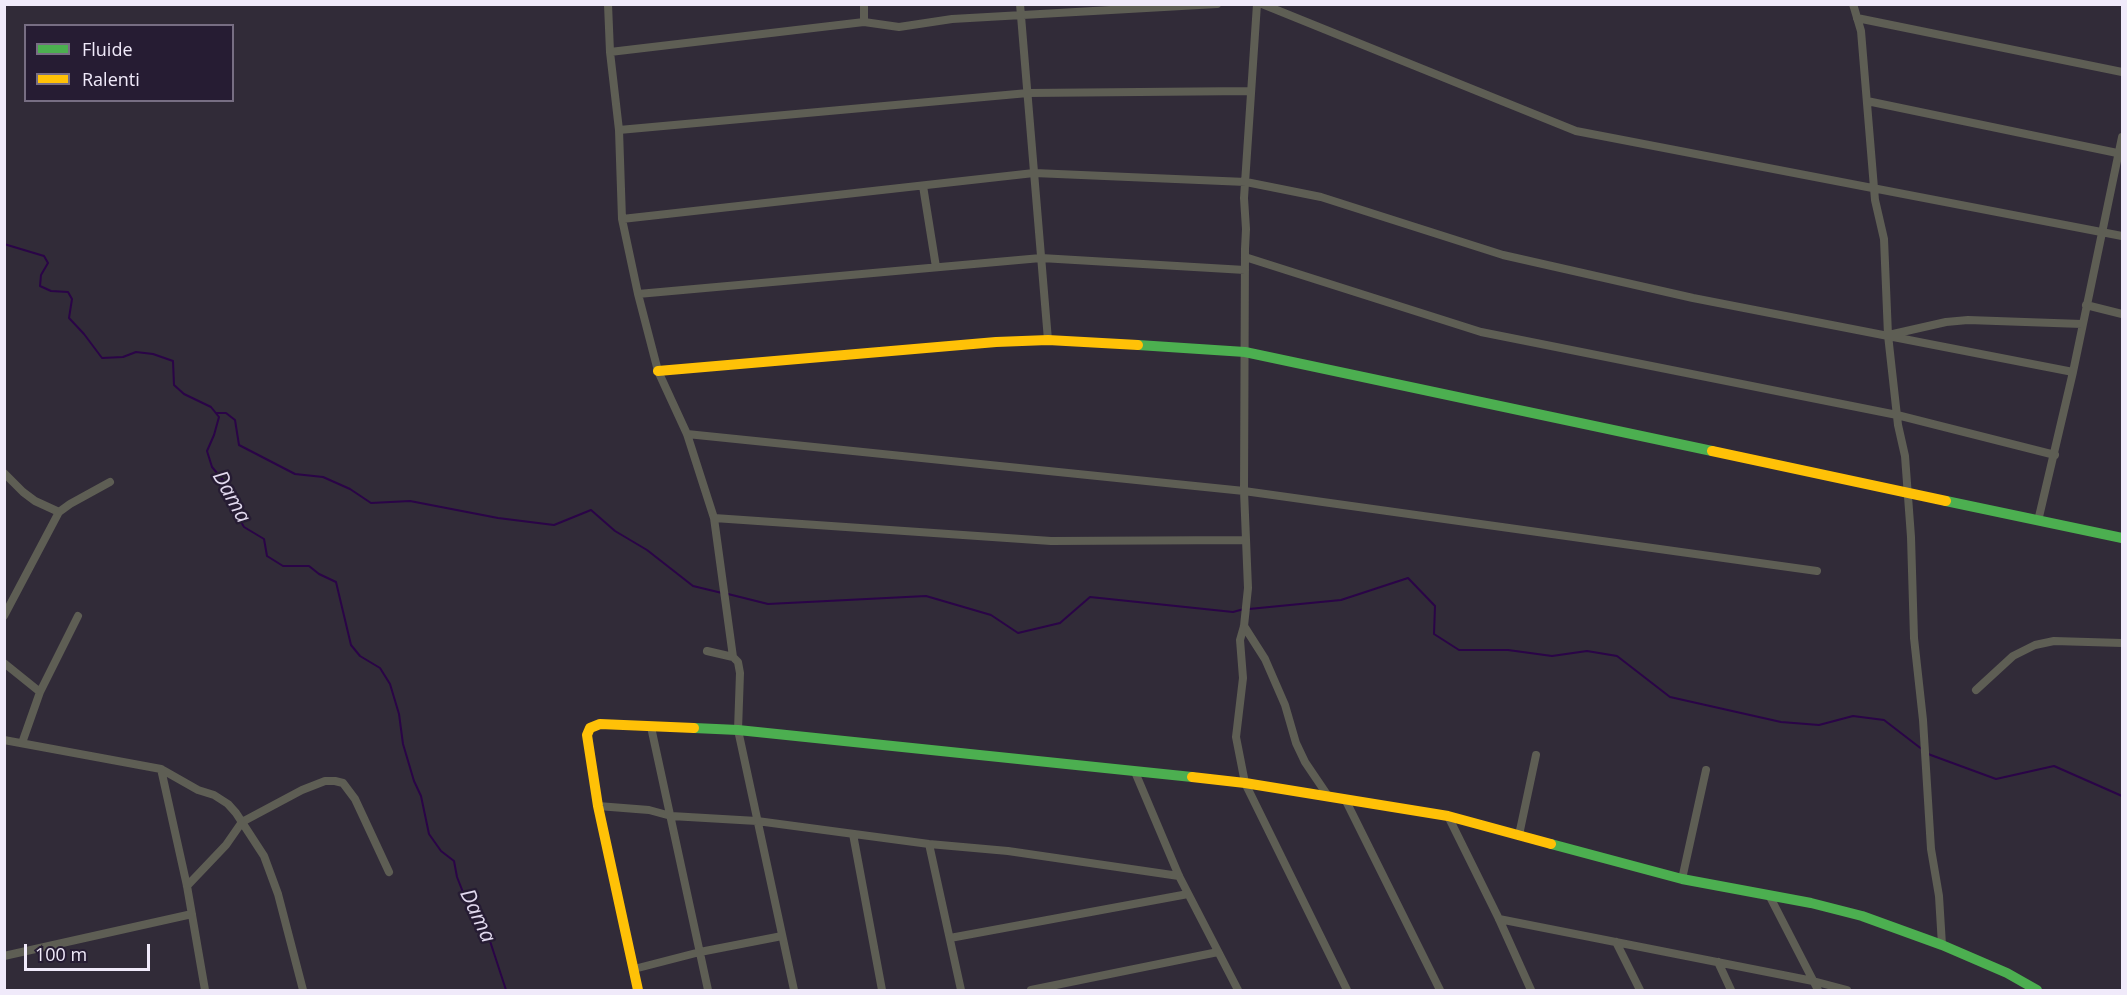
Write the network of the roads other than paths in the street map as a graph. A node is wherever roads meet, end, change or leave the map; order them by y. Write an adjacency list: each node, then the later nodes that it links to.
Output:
1 (608, 4): 11 (street)
2 (864, 4): 10 (street)
3 (1020, 4): 8 (street)
4 (1217, 4): 8 (street)
5 (1257, 4): 13 (street)
6 (1262, 4): 22 (street)
7 (1853, 4): 9 (street)
8 (1021, 15): 10 (street); 14 (street)
9 (1857, 18): 12 (street); 15 (street)
10 (864, 22): 11 (street)
11 (610, 52): 16 (street)
12 (2122, 72)
13 (1251, 91): 14 (street); 20 (street)
14 (1028, 93): 16 (street); 19 (street)
15 (1867, 100): 18 (street); 22 (street)
16 (619, 130): 23 (street)
17 (2122, 137): 18 (street)
18 (2121, 154): 24 (street)
19 (1034, 173): 20 (street); 21 (street); 27 (street)
20 (1246, 182): 26 (street); 34 (street)
21 (923, 186): 23 (street); 28 (street)
22 (1874, 189): 24 (street); 34 (street)
23 (622, 219): 30 (street)
24 (2102, 232): 25 (street); 31 (street)
25 (2122, 236)
26 (1245, 257): 29 (street); 39 (street)
27 (1041, 258): 28 (street); 29 (street); 35 (street)
28 (936, 267): 30 (street)
29 (1245, 270): 36 (street)
30 (638, 294): 37 (street)
31 (2086, 305): 32 (street); 33 (street)
32 (2122, 314)
33 (2082, 324): 34 (street); 38 (street)
34 (1888, 335): 38 (street); 39 (street)
35 (1048, 340): 36 (street); 37 (street)
36 (1245, 352): 44 (street); 45 (street)
37 (658, 371): 40 (street)
38 (2073, 372): 41 (street)
39 (1897, 415): 41 (street); 45 (street)
40 (687, 434): 44 (street); 47 (street)
41 (2055, 455): 48 (street)
42 (4, 473): 46 (street)
43 (110, 482): 46 (street)
44 (1244, 491): 50 (street); 51 (street)
45 (1907, 493): 48 (street); 91 (street)
46 (59, 512): 52 (street)
47 (714, 518): 50 (street); 57 (street)
48 (2038, 521): 49 (street)
49 (2122, 538)
50 (1246, 540): 54 (street)
51 (1817, 571)
52 (4, 616)
53 (78, 616): 60 (street)
54 (1244, 626): 69 (street); 70 (street)
55 (2122, 643): 59 (street)
56 (707, 651): 57 (street)
57 (733, 657): 62 (street)
58 (4, 663): 60 (street)
59 (1976, 690)
60 (40, 692): 64 (street)
61 (651, 727): 62 (street); 72 (street); 73 (street)
62 (738, 730): 68 (street); 75 (street)
63 (4, 740): 64 (street)
64 (22, 743): 66 (street)
65 (1536, 755): 78 (street)
66 (161, 769): 76 (street); 83 (street)
67 (1706, 770): 82 (street)
68 (1135, 772): 69 (street); 81 (street)
69 (1245, 783): 70 (street); 107 (street)
70 (1328, 796): 71 (street)
71 (1345, 800): 74 (street); 108 (street)
72 (598, 806): 73 (street); 96 (street)
73 (671, 816): 75 (street); 92 (street)
74 (1448, 816): 78 (street); 87 (street)
75 (757, 820): 77 (street); 88 (street)
76 (242, 822): 80 (street); 83 (street); 99 (street)
77 (853, 834): 79 (street); 103 (street)
78 (1519, 835): 82 (street)
79 (929, 844): 81 (street); 89 (street)
80 (389, 872)
81 (1179, 876): 84 (street)
82 (1682, 879): 85 (street)
83 (187, 886): 86 (street)
84 (1188, 894): 89 (street); 93 (street)
85 (1769, 895): 91 (street); 97 (street)
86 (192, 914): 94 (street); 98 (street)
87 (1499, 919): 90 (street); 109 (street)
88 (782, 936): 92 (street); 102 (street)
89 (950, 938): 104 (street)
90 (1616, 942): 95 (street); 110 (street)
91 (1941, 945): 114 (street)
92 (700, 952): 96 (street); 101 (street)
93 (1218, 952): 105 (street); 106 (street)
94 (4, 956)
95 (1718, 962): 97 (street); 111 (street)
96 (634, 969): 100 (street)
97 (1813, 981): 112 (street); 113 (street)
98 (205, 990)
99 (303, 990)
100 (638, 990)
101 (708, 990)
102 (794, 990)
103 (882, 990)
104 (961, 990)
105 (1031, 990)
106 (1238, 990)
107 (1347, 990)
108 (1440, 990)
109 (1531, 990)
110 (1640, 990)
111 (1731, 990)
112 (1818, 990)
113 (1847, 990)
114 (2037, 990)

